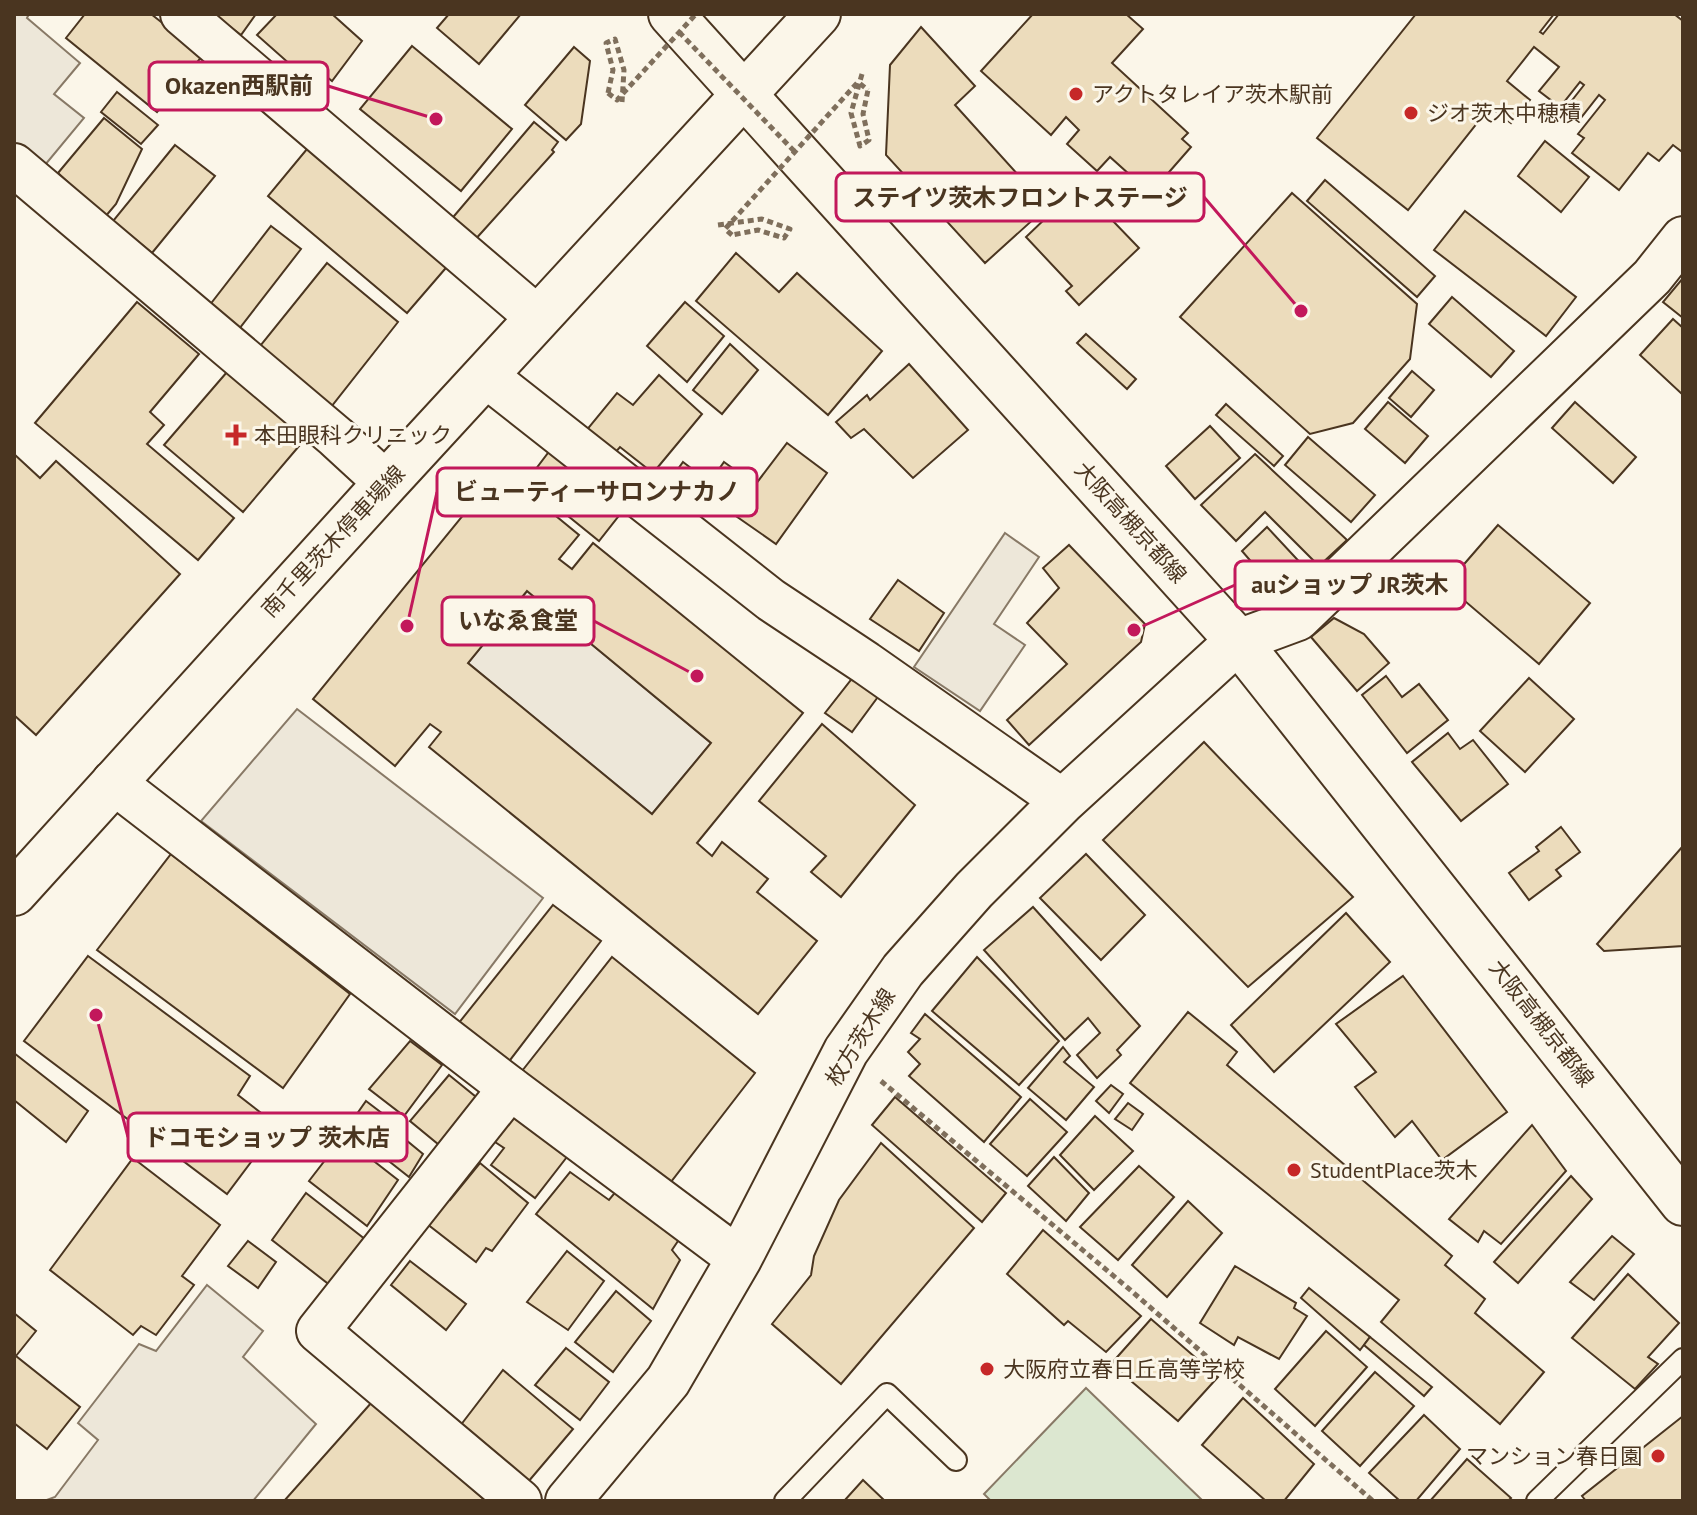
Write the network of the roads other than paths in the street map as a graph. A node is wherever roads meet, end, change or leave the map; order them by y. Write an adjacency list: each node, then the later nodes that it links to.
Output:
1 (182, 14): 7 (street)
2 (818, 14): 4 (main road, 南千里茨木停車場線)
3 (675, 23): 4 (main road, 大阪高槻京都線)
4 (745, 93): 7 (main road, 南千里茨木停車場線); 10 (main road, 大阪高槻京都線)
5 (14, 165): 9 (street)
6 (1683, 238): 10 (street)
7 (538, 318): 8 (main road, 南千里茨木停車場線)
8 (486, 376): 9 (main road, 南千里茨木停車場線); 12 (street)
9 (386, 483): 11 (main road, 南千里茨木停車場線)
10 (1238, 641): 12 (main road, 枚方茨木線); 15 (main road, 大阪高槻京都線)
11 (113, 782): 13 (main road, 南千里茨木停車場線); 14 (street)
12 (1063, 801): 16 (main road, 枚方茨木線)
13 (14, 893)
14 (510, 1088): 16 (street); 19 (street)
15 (1683, 1203)
16 (739, 1259): 20 (main road, 枚方茨木線)
17 (1683, 1359): 22 (lane)
18 (956, 1460): 21 (lane)
19 (520, 1501)
20 (568, 1501)
21 (785, 1501)
22 (1537, 1501)

